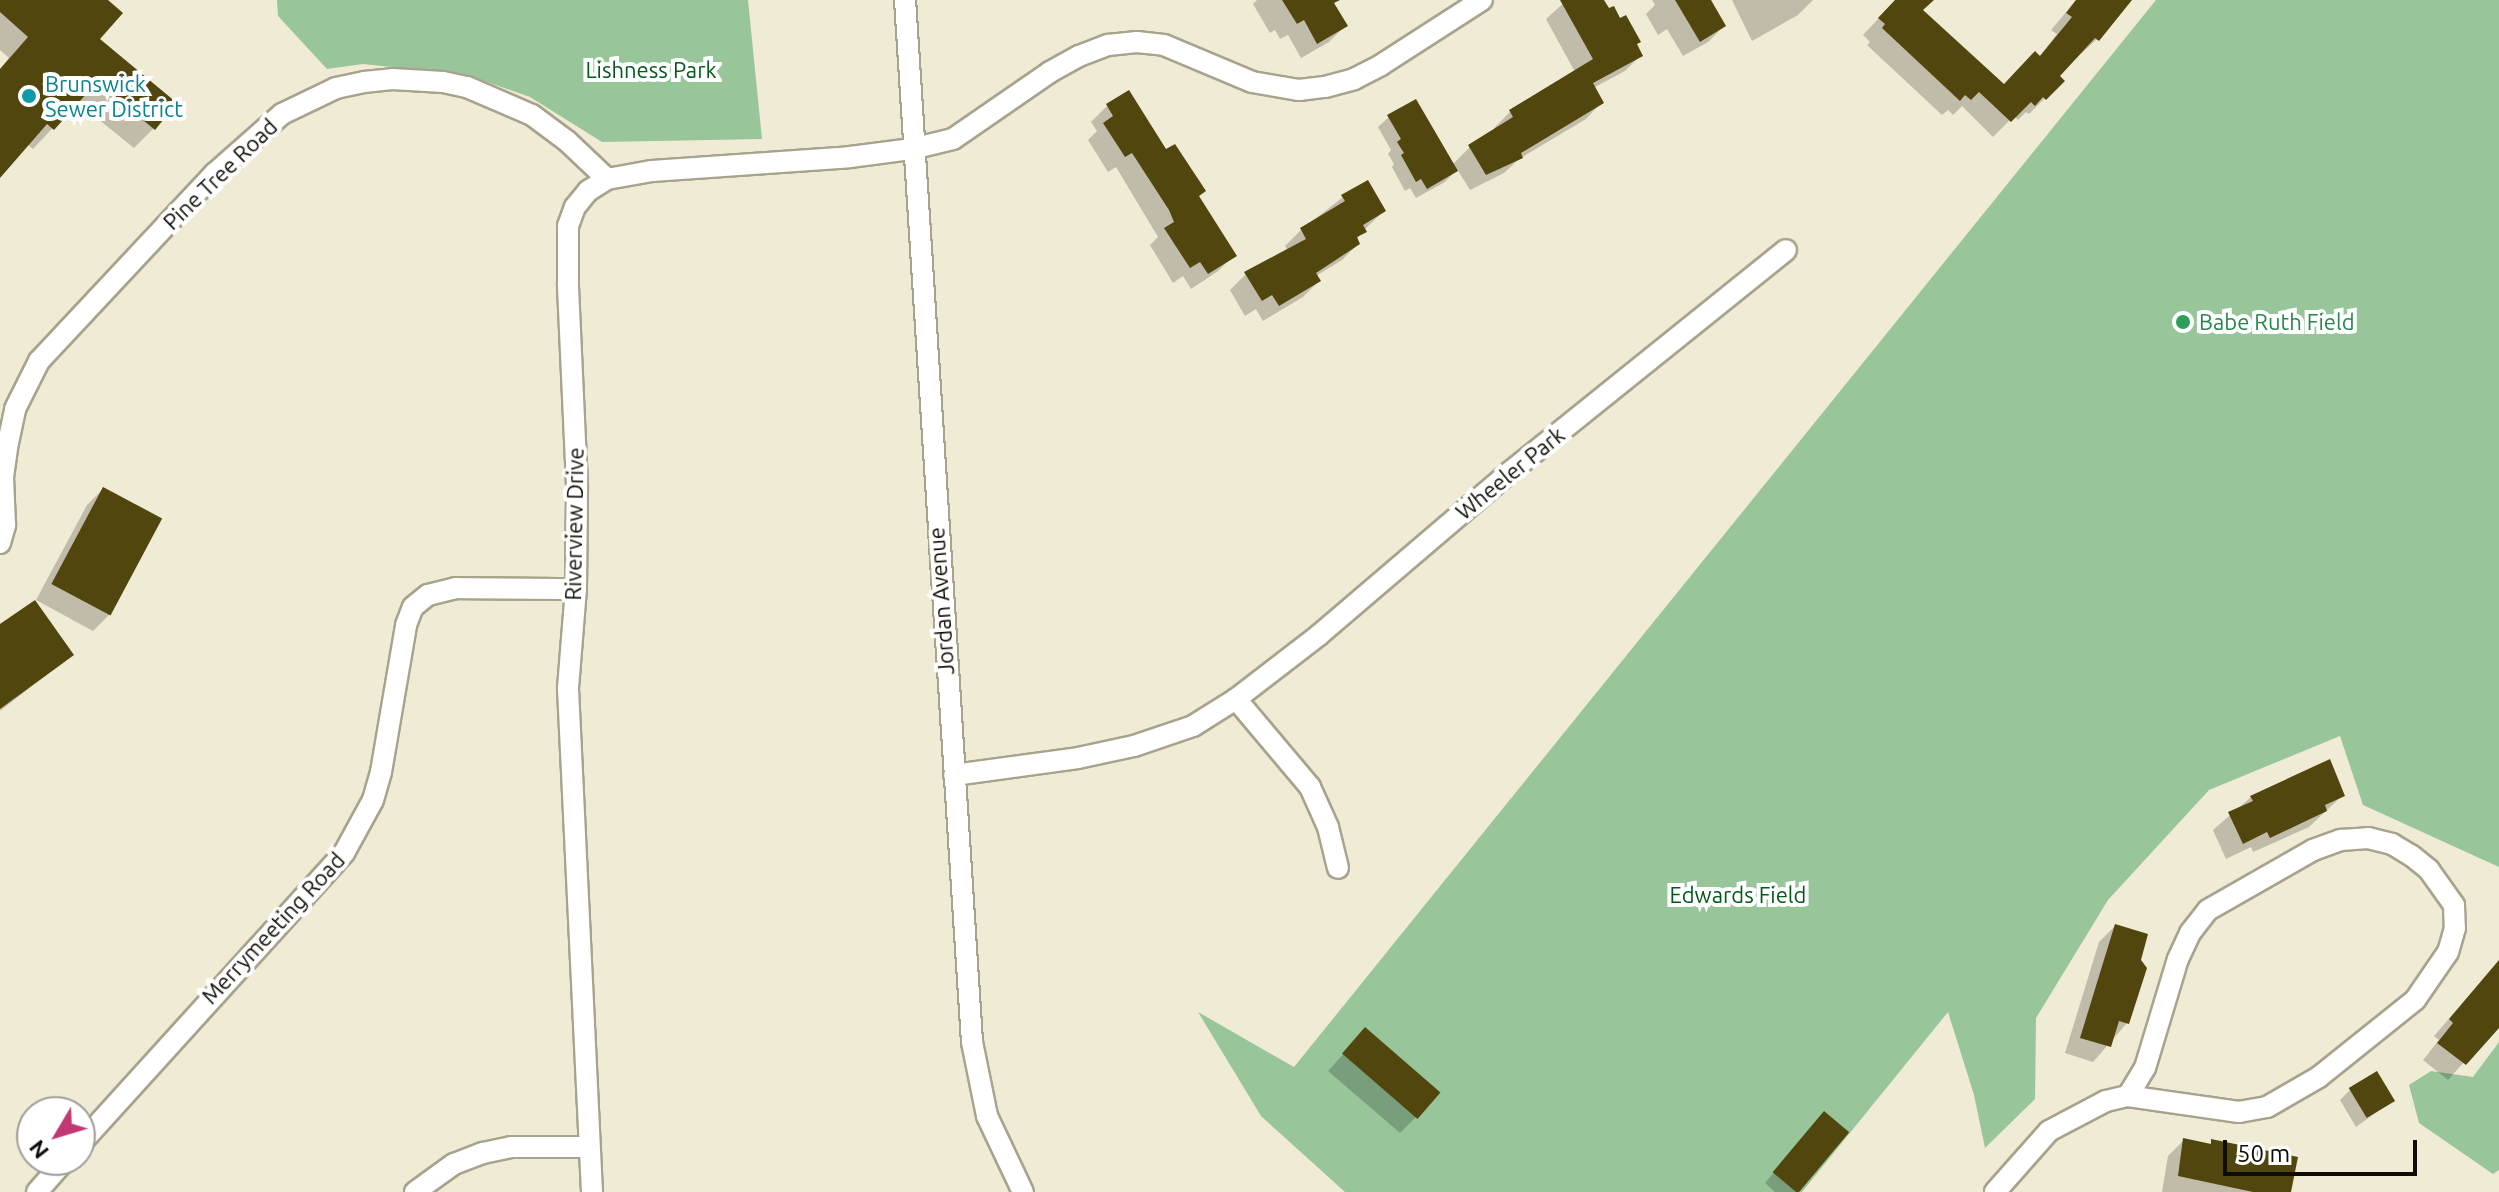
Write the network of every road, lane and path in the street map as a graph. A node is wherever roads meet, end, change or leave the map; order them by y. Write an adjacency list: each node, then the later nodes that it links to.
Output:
1 (905, 0): 3 (street, Jordan Avenue)
2 (1482, 0): 3 (street)
3 (912, 149): 4 (street); 9 (street, Jordan Avenue)
4 (607, 179): 6 (street, Pine Tree Road); 7 (street, Riverview Drive)
5 (1786, 250): 8 (street, Wheeler Park)
6 (0, 543)
7 (576, 589): 12 (street, Merrymeeting Road); 13 (street, Riverview Drive)
8 (1236, 699): 9 (street, Wheeler Park); 10 (street)
9 (954, 775): 18 (street, Jordan Avenue)
10 (1338, 868)
11 (2128, 1096): 11 (street); 19 (street)
12 (96, 1126)
13 (588, 1147): 16 (street); 17 (street, Riverview Drive)
14 (51, 1176): 15 (street)
15 (37, 1192)
16 (415, 1192)
17 (592, 1192)
18 (1023, 1192)
19 (1995, 1192)

